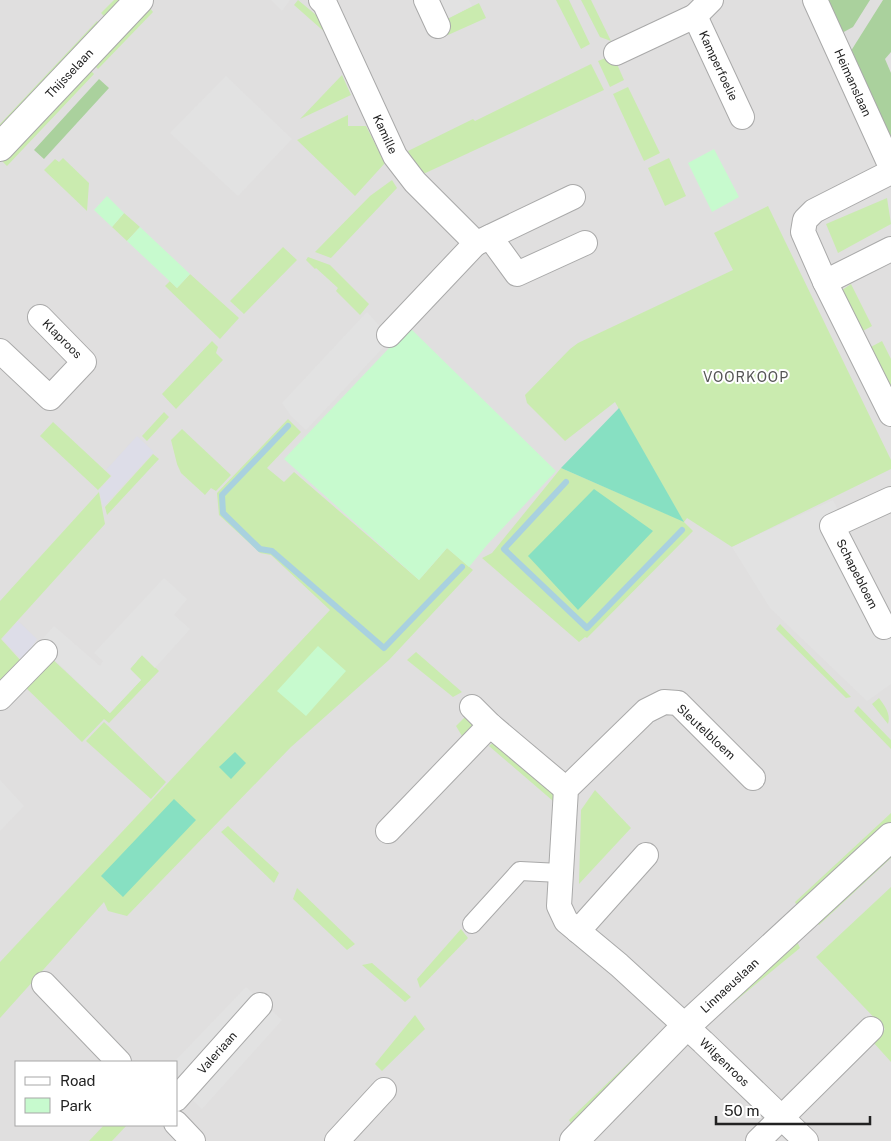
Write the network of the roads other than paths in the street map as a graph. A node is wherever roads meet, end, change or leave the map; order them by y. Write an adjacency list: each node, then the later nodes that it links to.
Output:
1 (139, 0): 9 (street, Thijsselaan)
2 (426, 0): 6 (street)
3 (815, 0): 10 (street, Heimanslaan)
4 (326, 1): 13 (street, Kamille)
5 (703, 8): 7 (street, Kamperfoelie); 8 (street, Kamperfoelie)
6 (438, 26)
7 (616, 53)
8 (742, 116)
9 (0, 147)
10 (891, 167)
11 (891, 172): 16 (street)
12 (573, 197): 13 (street)
13 (483, 240): 14 (street, Kamille); 18 (street)
14 (585, 243)
15 (891, 249): 16 (street)
16 (825, 282): 20 (street)
17 (40, 317): 19 (street, Klaproos)
18 (389, 335)
19 (0, 351)
20 (891, 414)
21 (891, 499): 22 (street, Schapebloem)
22 (884, 627)
23 (45, 652): 24 (street)
24 (0, 698)
25 (472, 707): 26 (street)
26 (490, 725): 28 (street); 29 (street)
27 (753, 778): 28 (street, Sleutelbloem)
28 (566, 789): 32 (street)
29 (388, 831)
30 (891, 837): 37 (street, Linnaeuslaan)
31 (646, 855): 34 (street)
32 (560, 873): 33 (street); 34 (street)
33 (472, 924)
34 (578, 931): 37 (street)
35 (44, 984): 39 (street)
36 (260, 1005): 41 (street, Valeriaan)
37 (686, 1026): 42 (street, Wilgenroos); 46 (street, Linnaeuslaan)
38 (871, 1029): 42 (street)
39 (118, 1061)
40 (384, 1090): 45 (street)
41 (178, 1098)
42 (782, 1118): 47 (street); 48 (street, Wilgenroos)
43 (178, 1125): 44 (street)
44 (193, 1141)
45 (337, 1141)
46 (574, 1141)
47 (758, 1141)
48 (806, 1141)

